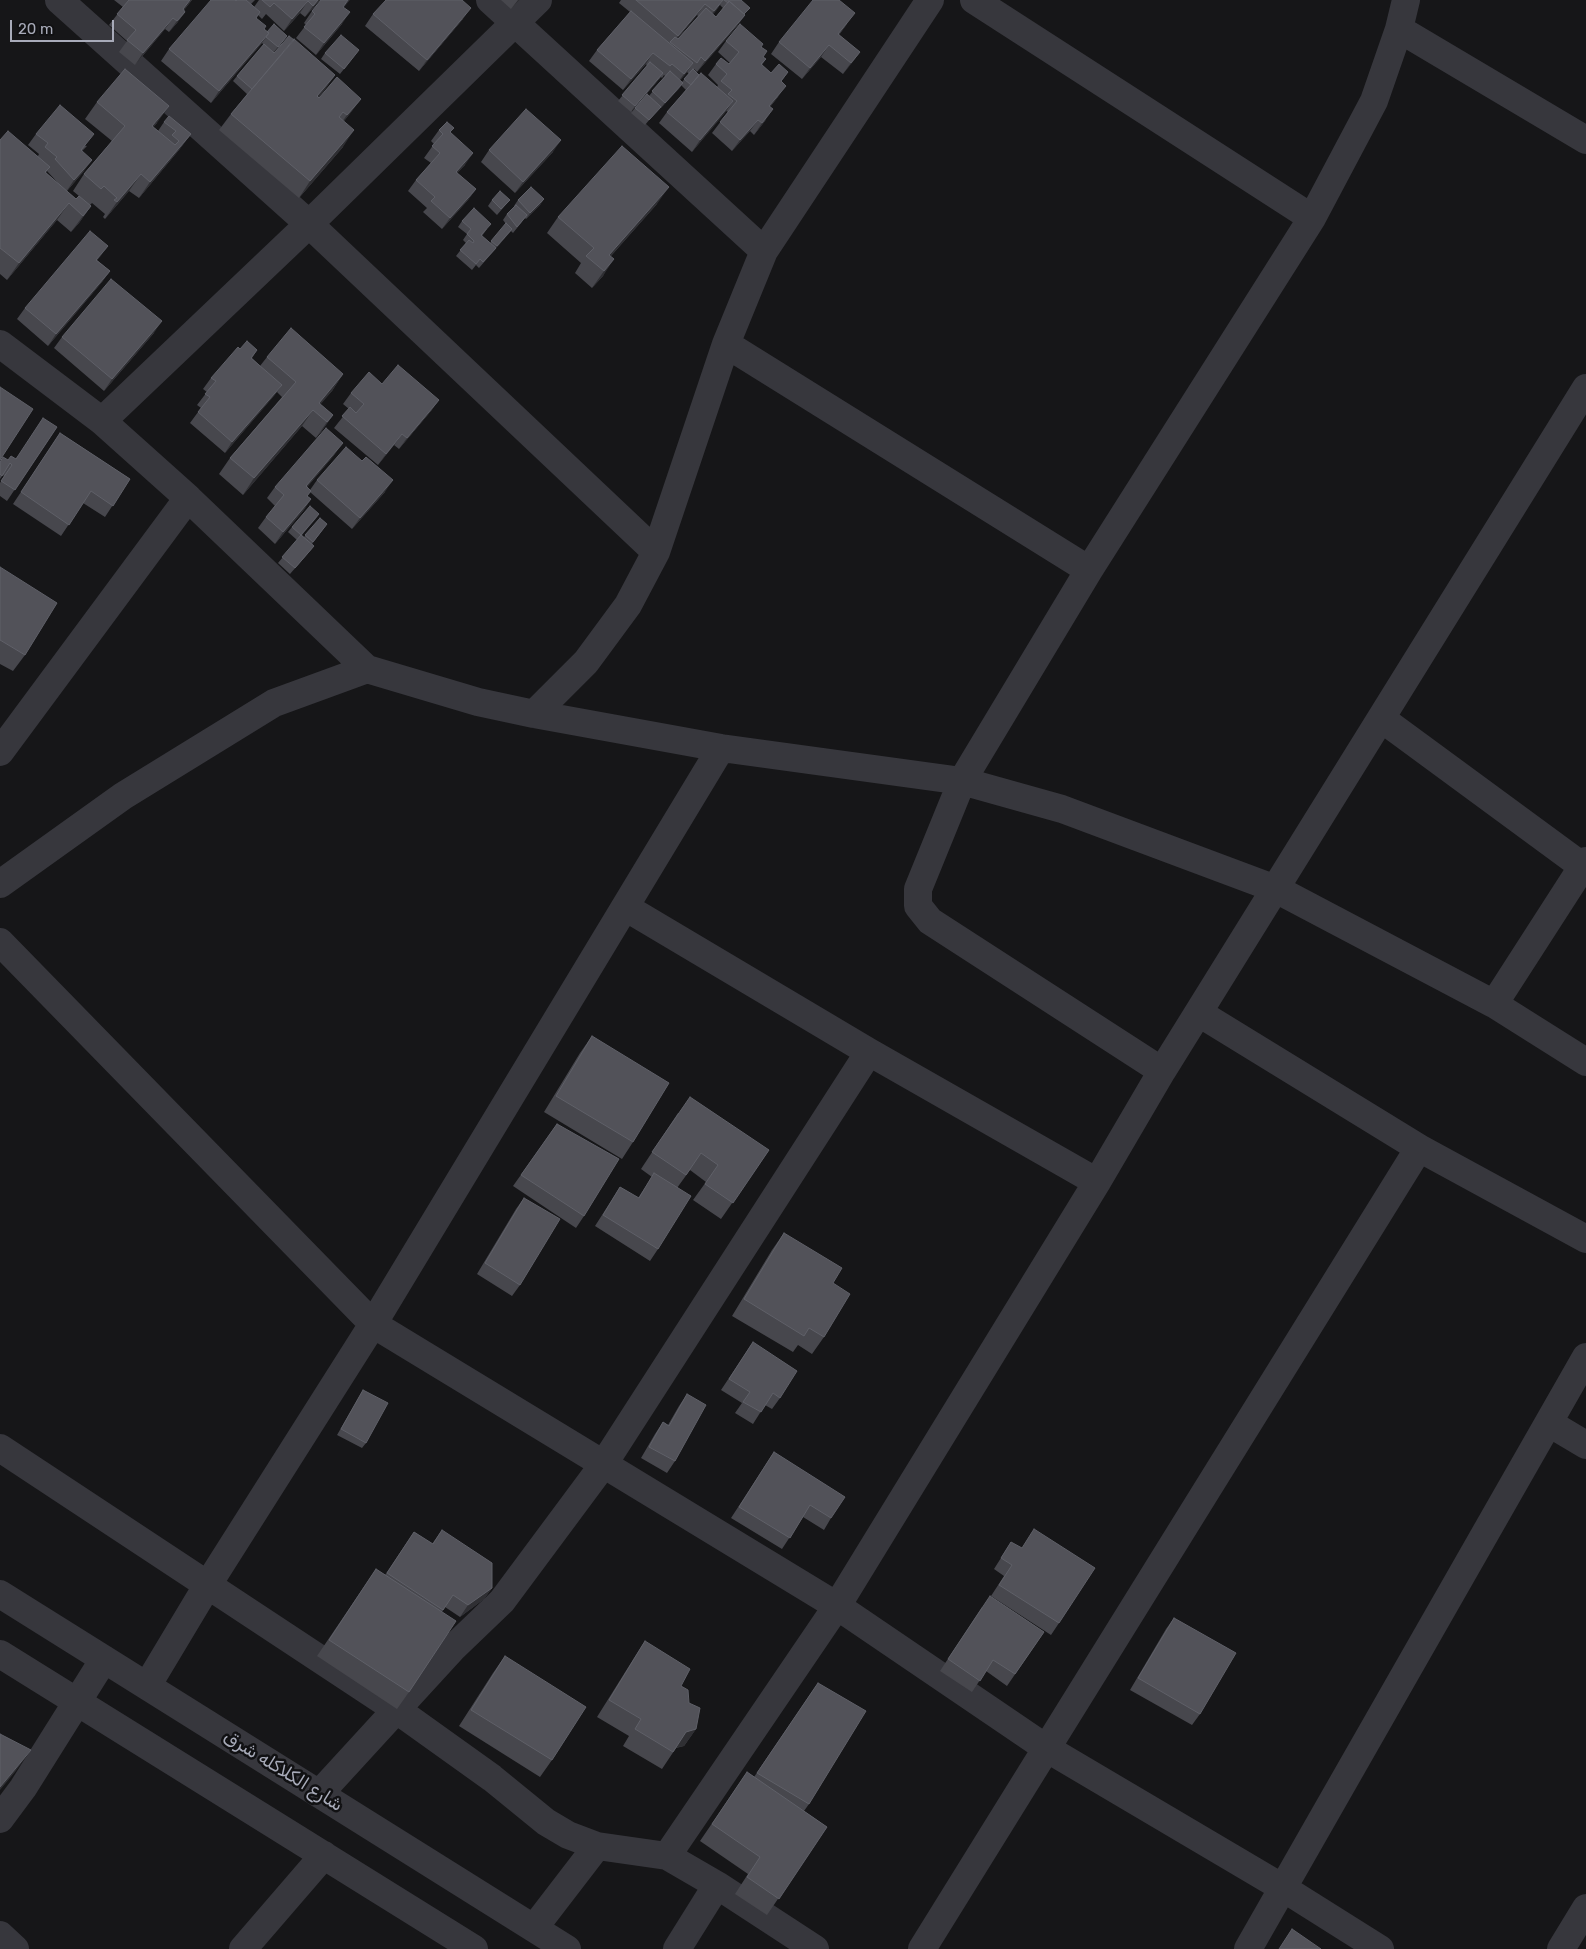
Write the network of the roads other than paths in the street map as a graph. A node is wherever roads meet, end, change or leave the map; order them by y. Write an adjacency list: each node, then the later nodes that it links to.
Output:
1 (59, 0): 11 (street)
2 (490, 0): 7 (street)
3 (538, 0): 7 (street)
4 (930, 0): 12 (street)
5 (974, 0): 10 (street)
6 (1406, 0): 8 (street)
7 (516, 23): 11 (street); 12 (street)
8 (1399, 29): 9 (street); 10 (street)
9 (1586, 140)
10 (1312, 218): 19 (street)
11 (309, 224): 16 (street); 18 (street)
12 (764, 251): 14 (street)
13 (0, 344): 16 (street)
14 (726, 344): 18 (street); 19 (street)
15 (1586, 388): 22 (street)
16 (102, 421): 17 (street)
17 (188, 498): 20 (street); 24 (street)
18 (656, 552): 21 (street)
19 (1088, 570): 25 (street)
20 (367, 669): 21 (street); 27 (street)
21 (534, 714): 23 (street)
22 (1382, 719): 26 (street); 28 (street)
23 (721, 748): 25 (street); 29 (street)
24 (0, 752)
25 (962, 781): 28 (street); 35 (street)
26 (1585, 865): 31 (street)
27 (0, 884)
28 (1276, 889): 31 (street); 32 (street)
29 (626, 907): 33 (street); 39 (street)
30 (0, 942): 39 (street)
31 (1494, 1004): 34 (street)
32 (1198, 1013): 35 (street); 36 (street)
33 (869, 1052): 37 (street); 44 (street)
34 (1586, 1062)
35 (1162, 1071): 37 (street)
36 (1419, 1148): 38 (street); 53 (street)
37 (1097, 1182): 47 (street)
38 (1586, 1239)
39 (373, 1324): 44 (street); 45 (street)
40 (1586, 1357): 41 (street)
41 (1550, 1423): 42 (street); 60 (street)
42 (1586, 1445)
43 (0, 1448): 45 (street)
44 (602, 1464): 47 (street); 52 (street)
45 (208, 1586): 50 (street); 52 (street)
46 (0, 1594): 49 (street, شارع الكلاكله شرق)
47 (837, 1606): 53 (street); 58 (street)
48 (0, 1654): 51 (street)
49 (104, 1659): 50 (street, شارع الكلاكله شرق); 51 (street)
50 (148, 1686): 54 (street, شارع الكلاكله شرق)
51 (78, 1703): 55 (street); 57 (street)
52 (397, 1710): 54 (street); 56 (street)
53 (1046, 1748): 60 (street); 70 (street)
54 (319, 1794): 62 (street, شارع الكلاكله شرق)
55 (0, 1819)
56 (597, 1846): 58 (street); 62 (street)
57 (324, 1855): 65 (street); 66 (street)
58 (667, 1856): 59 (street)
59 (717, 1885): 68 (street); 69 (street)
60 (1283, 1888): 71 (street); 72 (street)
61 (1586, 1908): 73 (street)
62 (534, 1928): 67 (street, شارع الكلاكله شرق)
63 (0, 1935): 64 (street)
64 (15, 1949)
65 (243, 1949)
66 (474, 1949)
67 (566, 1949)
68 (677, 1949)
69 (815, 1949)
70 (922, 1949)
71 (1248, 1949)
72 (1380, 1949)
73 (1561, 1949)

